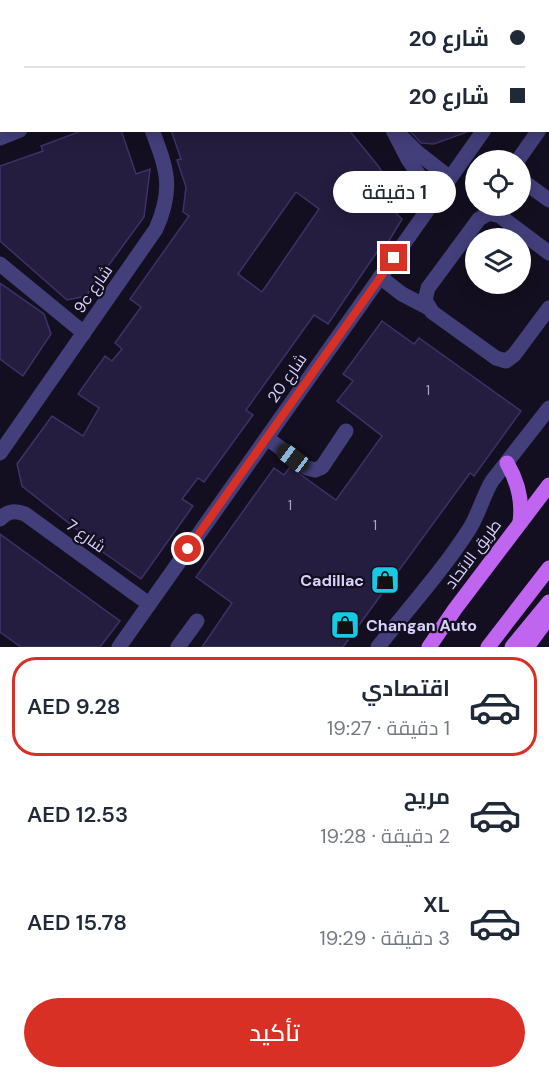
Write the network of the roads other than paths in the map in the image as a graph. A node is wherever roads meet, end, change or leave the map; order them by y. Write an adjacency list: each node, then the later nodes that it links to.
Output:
1 (15, 132): 7 (street)
2 (153, 132): 18 (street, 9c شارع)
3 (396, 132): 11 (street)
4 (397, 132): 9 (street)
5 (483, 132): 9 (street, شارع 20)
6 (538, 132): 8 (street)
7 (0, 138)
8 (525, 150)
9 (450, 178): 11 (street, شارع 20)
10 (531, 187): 12 (street)
11 (435, 200): 15 (street, شارع 20)
12 (549, 200)
13 (549, 253): 16 (street)
14 (0, 264): 18 (street)
15 (380, 277): 16 (street); 21 (street, شارع 20)
16 (428, 307): 17 (street)
17 (549, 308)
18 (84, 333): 22 (street, 9c شارع)
19 (549, 408): 23 (street)
20 (346, 431): 21 (street)
21 (267, 438): 29 (street, شارع 20)
22 (0, 453)
23 (507, 463): 26 (main road); 35 (street)
24 (549, 485): 26 (main road, طريق الاتحاد)
25 (0, 519): 29 (street, شارع 7)
26 (520, 522): 32 (main road, طريق الاتحاد)
27 (549, 568): 36 (main road)
28 (549, 602): 37 (main road)
29 (149, 604): 33 (street, شارع 20)
30 (549, 617): 38 (main road)
31 (197, 621): 34 (street)
32 (430, 644)
33 (123, 646)
34 (178, 647)
35 (378, 647)
36 (488, 647)
37 (512, 647)
38 (527, 647)

